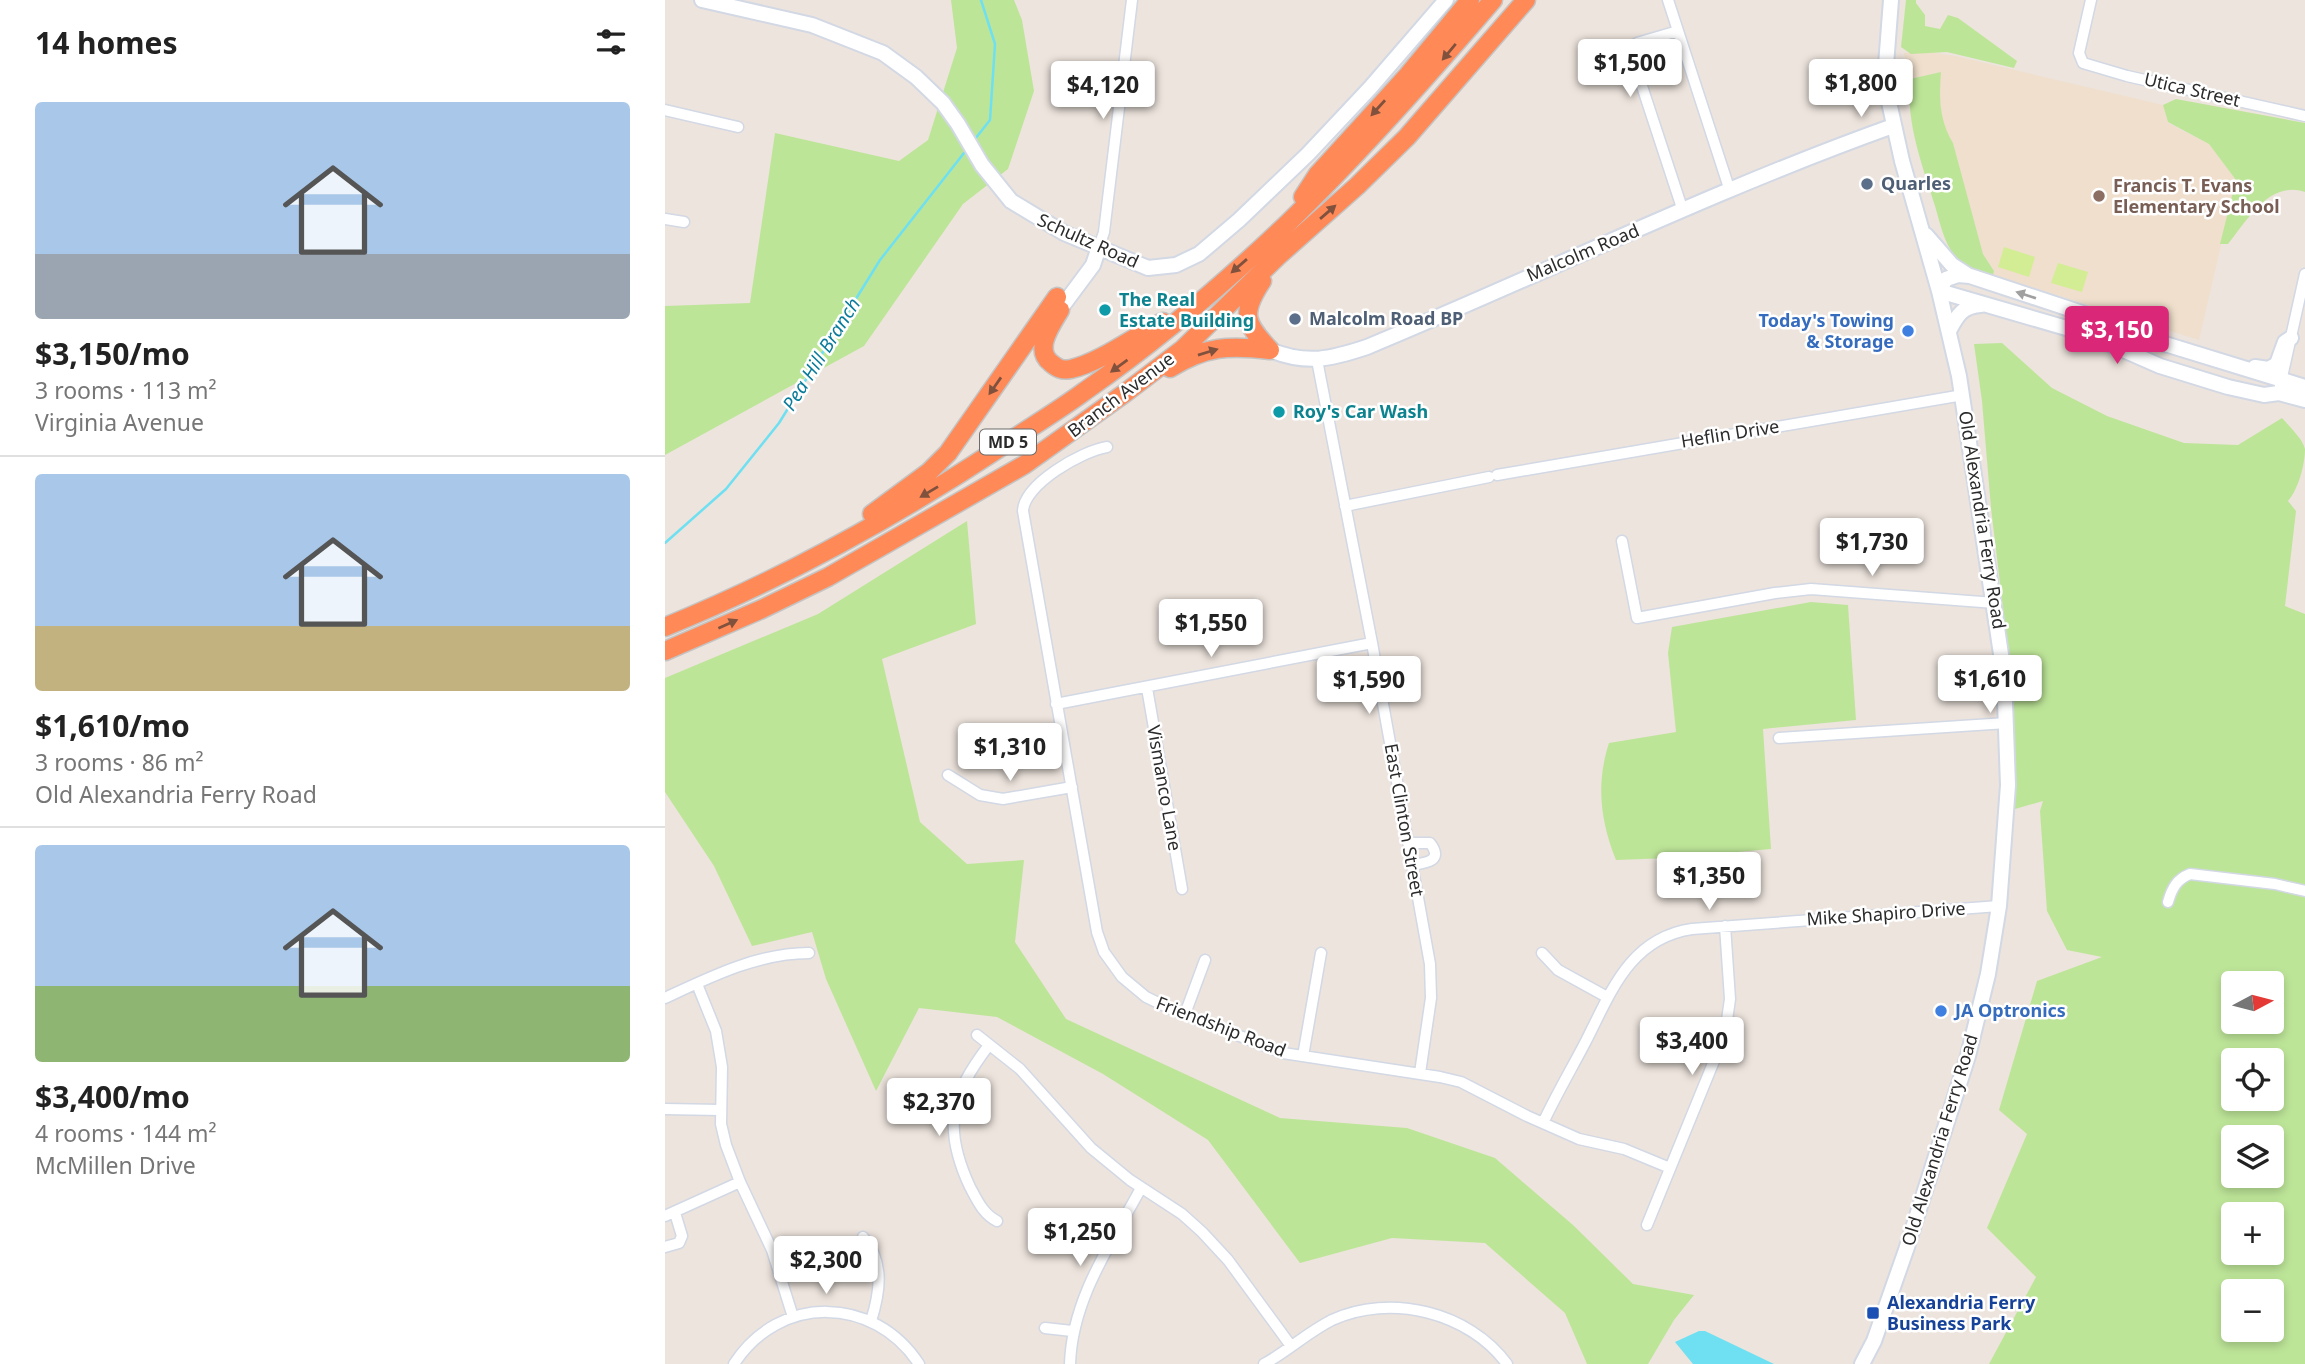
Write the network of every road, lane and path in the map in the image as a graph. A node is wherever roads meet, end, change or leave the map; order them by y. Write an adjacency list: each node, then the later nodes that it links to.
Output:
1 (702, 0): 23 (street, Schultz Road)
2 (1132, 0): 23 (street)
3 (1446, 0): 23 (street, Schultz Road)
4 (1470, 0): 21 (highway, one-way to 21)
5 (1493, 0): 21 (highway, Branch Avenue / MD 5, one-way to 21)
6 (1526, 0): 12 (highway, Branch Avenue / MD 5)
7 (1539, 0): 12 (highway)
8 (1668, 0): 11 (street)
9 (1891, 0): 15 (street, Old Alexandria Ferry Road)
10 (2091, 0): 14 (street, Utica Street)
11 (1678, 31): 17 (street); 18 (street)
12 (1465, 69): 24 (highway, Branch Avenue / MD 5, one-way to 12)
13 (665, 110): 16 (street)
14 (2305, 116)
15 (1893, 126): 17 (street, Malcolm Road); 22 (street, Old Alexandria Ferry Road)
16 (738, 127)
17 (1730, 191): 18 (street, Malcolm Road)
18 (1683, 211): 34 (street, Malcolm Road)
19 (665, 219): 20 (street)
20 (684, 222)
21 (1286, 224): 30 (highway, Branch Avenue / MD 5, one-way to 30)
22 (1921, 229): 26 (street); 27 (street, Old Alexandria Ferry Road)
23 (1100, 247): 28 (street)
24 (1277, 257): 33 (highway); 40 (highway, Branch Avenue / MD 5)
25 (2305, 274): 32 (street)
26 (1970, 276): 27 (street); 35 (street, one-way to 26)
27 (1939, 291): 29 (street); 31 (street, Old Alexandria Ferry Road)
28 (1060, 300): 30 (highway); 44 (highway, one-way to 44)
29 (1985, 304): 31 (street); 37 (street)
30 (1191, 308): 44 (highway, Branch Avenue / MD 5, one-way to 44)
31 (1949, 331): 38 (street, Old Alexandria Ferry Road)
32 (2291, 338): 35 (street); 37 (street)
33 (1270, 350): 34 (street, Malcolm Road); 40 (highway, one-way to 33)
34 (1317, 360): 42 (street, East Clinton Street)
35 (2244, 369): 37 (street)
36 (2305, 387): 37 (street)
37 (2275, 390): 39 (street)
38 (1963, 395): 42 (street, Heflin Drive); 45 (street, Old Alexandria Ferry Road)
39 (2305, 400)
40 (1105, 407): 48 (highway, Branch Avenue / MD 5, one-way to 40)
41 (1107, 447): 50 (street, Friendship Road)
42 (1345, 506): 47 (street, East Clinton Street)
43 (1622, 541): 45 (street)
44 (813, 558): 46 (highway, Branch Avenue / MD 5)
45 (1995, 603): 51 (street, Old Alexandria Ferry Road)
46 (665, 626)
47 (1372, 643): 49 (street); 55 (street, East Clinton Street)
48 (665, 651)
49 (1147, 688): 50 (street); 57 (street, Vismanco Lane)
50 (1056, 704): 54 (street, Friendship Road)
51 (2007, 723): 52 (street); 60 (street, Old Alexandria Ferry Road)
52 (1779, 738)
53 (948, 775): 54 (street)
54 (1072, 787): 69 (street, Friendship Road)
55 (1408, 843): 56 (street, East Clinton Street); 56 (street)
56 (1412, 865): 73 (street, East Clinton Street)
57 (1182, 889)
58 (2305, 891): 59 (street)
59 (2168, 902)
60 (1999, 906): 61 (street, Mike Shapiro Drive); 95 (street, Old Alexandria Ferry Road)
61 (1725, 926): 67 (street, Mike Shapiro Drive); 77 (street)
62 (809, 953): 66 (street)
63 (1321, 953): 72 (street)
64 (1542, 953): 67 (street)
65 (1205, 960): 69 (street)
66 (697, 984): 68 (street); 75 (street)
67 (1607, 997): 76 (street, Mike Shapiro Drive)
68 (665, 998)
69 (1185, 1014): 72 (street, Friendship Road)
70 (977, 1035): 71 (street)
71 (989, 1045): 79 (street); 81 (street)
72 (1303, 1056): 73 (street, Friendship Road)
73 (1420, 1073): 76 (street, Friendship Road)
74 (665, 1109): 75 (street)
75 (720, 1110): 78 (street)
76 (1543, 1123): 77 (street, Friendship Road)
77 (1670, 1168): 82 (street)
78 (740, 1182): 80 (street); 85 (street)
79 (1141, 1188): 88 (street); 89 (street)
80 (670, 1214): 84 (street)
81 (997, 1221)
82 (1647, 1225)
83 (863, 1237): 86 (street)
84 (665, 1247)
85 (793, 1317): 86 (street); 90 (street)
86 (871, 1321): 91 (street)
87 (1045, 1328): 88 (street)
88 (1072, 1331): 92 (street)
89 (1291, 1346): 93 (street); 94 (street)
90 (734, 1364)
91 (919, 1364)
92 (1070, 1364)
93 (1264, 1364)
94 (1507, 1364)
95 (1862, 1364)

